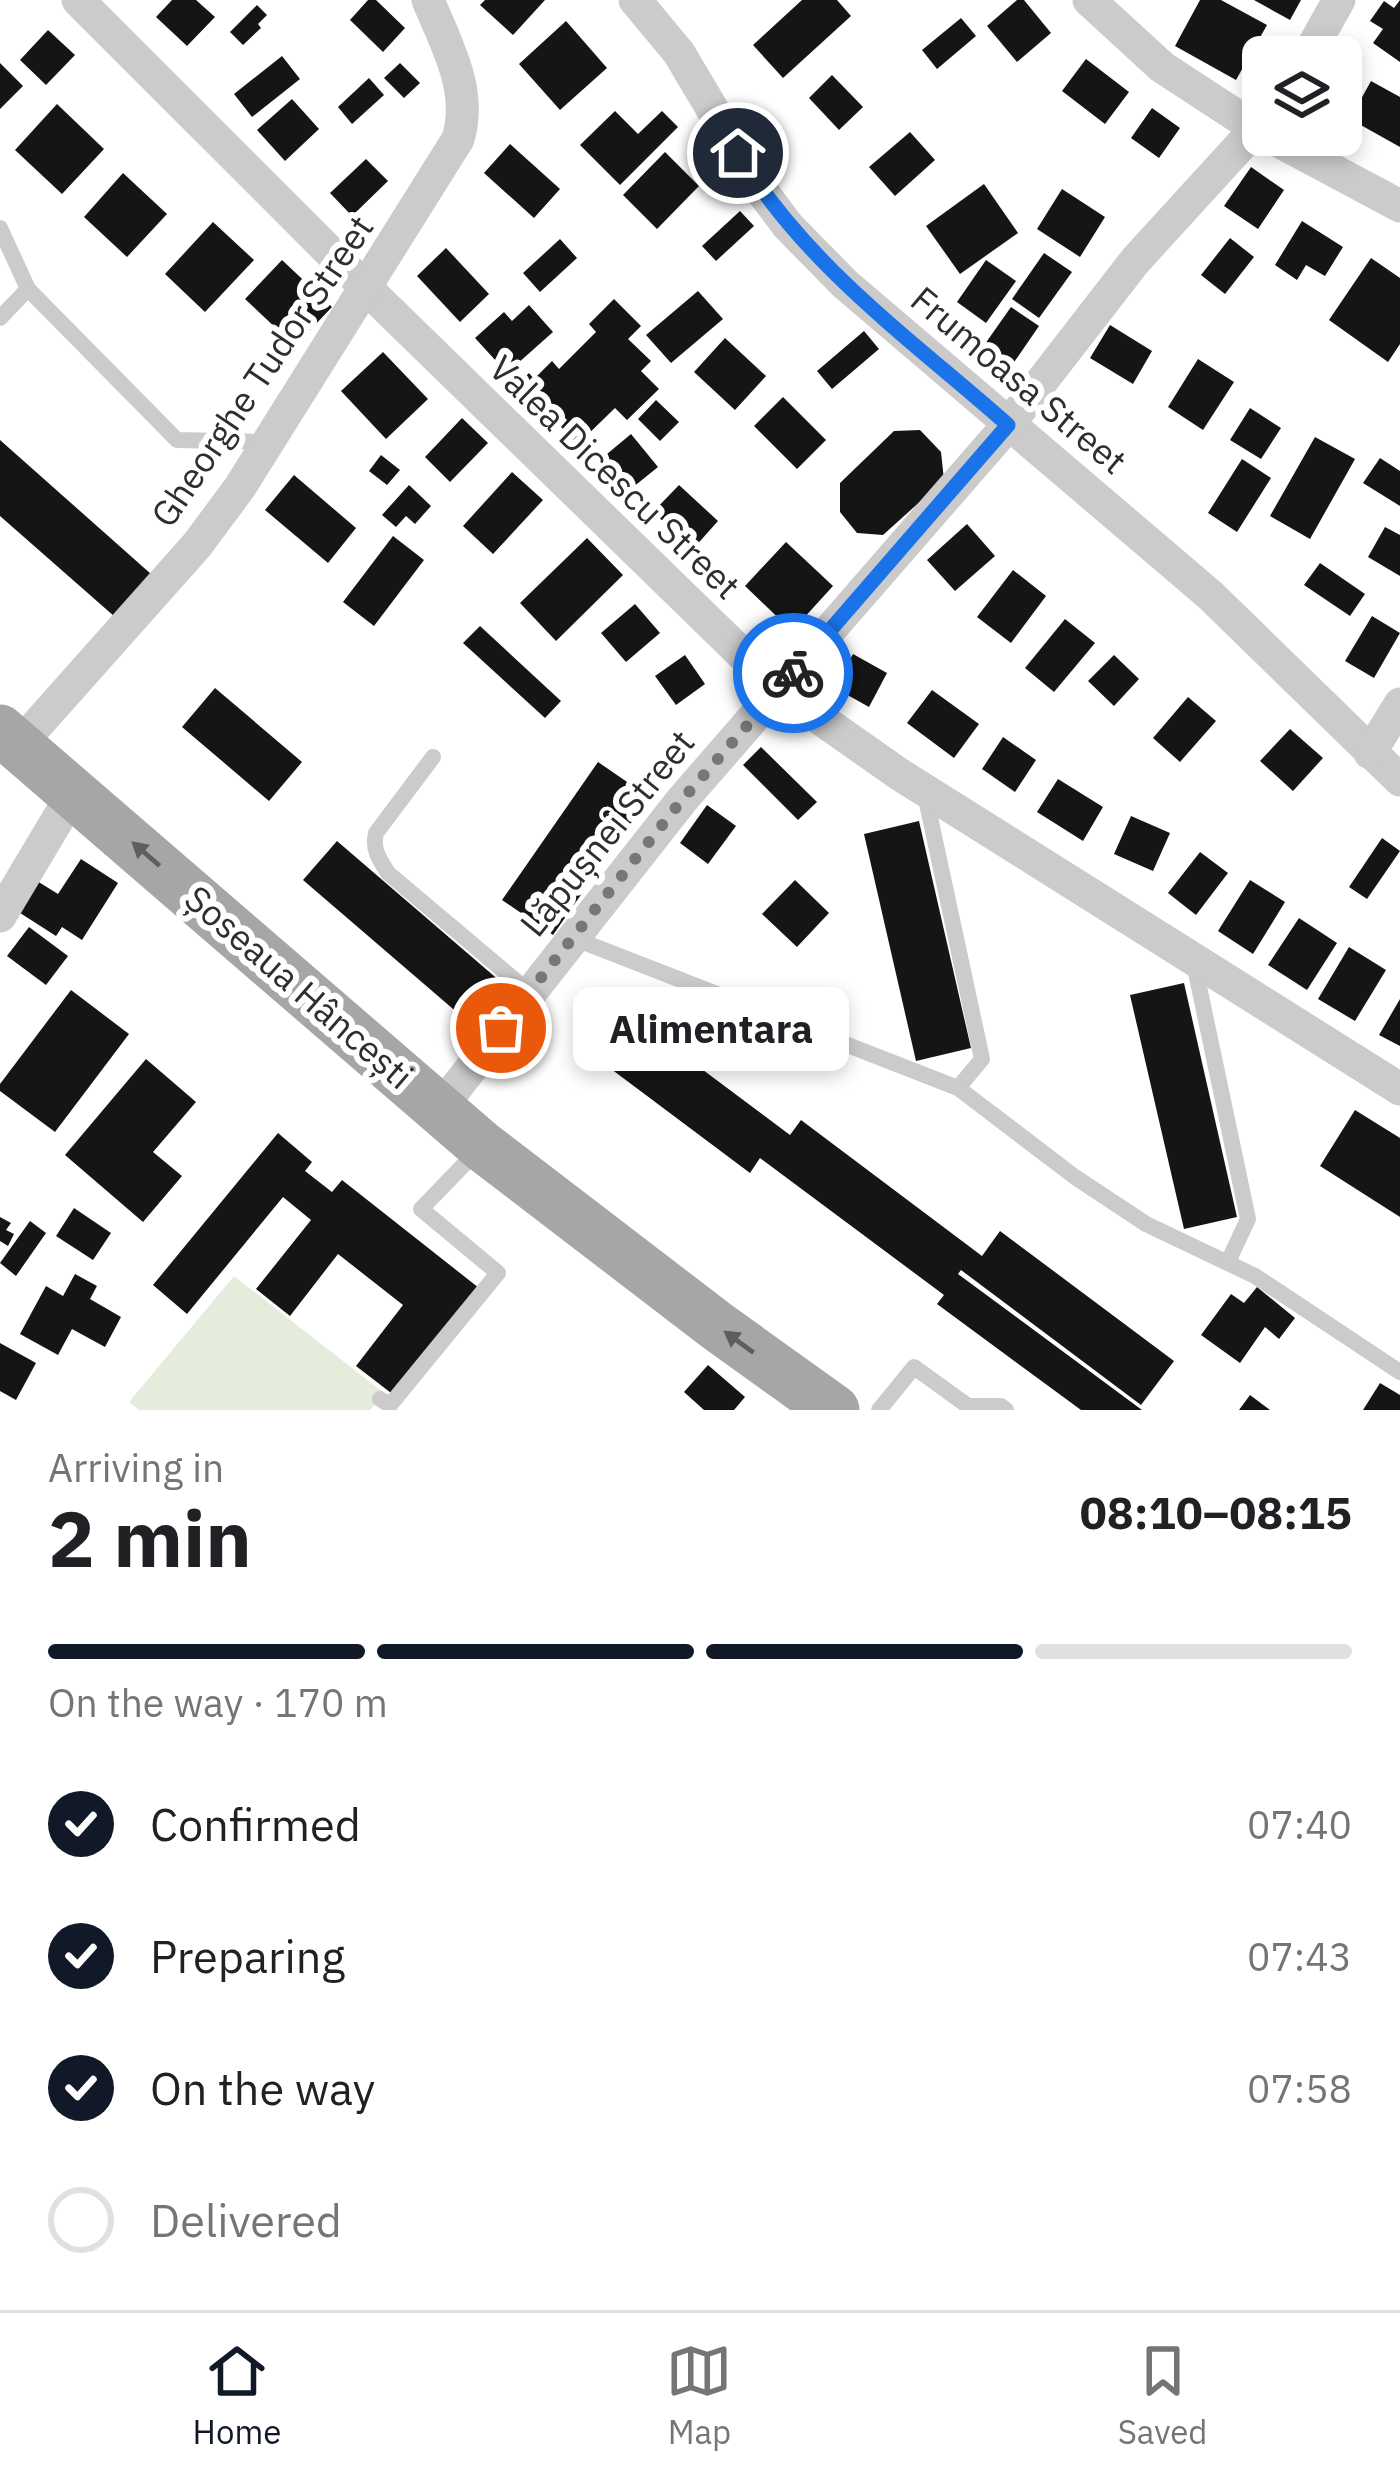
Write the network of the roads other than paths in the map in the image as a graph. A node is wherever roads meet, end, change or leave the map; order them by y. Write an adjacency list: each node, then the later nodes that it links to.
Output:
1 (78, 0): 12 (street, Valea Dicescu Street)
2 (428, 0): 12 (street, Gheorghe Tudor Street)
3 (635, 0): 15 (street, Frumoasa Street)
4 (1089, 0): 7 (street)
5 (1339, 0): 6 (street)
6 (1319, 36)
7 (1242, 117)
8 (1242, 150): 15 (street, Lăpușnei Street)
9 (1310, 156): 10 (street)
10 (1400, 206)
11 (0, 228): 13 (lane)
12 (366, 288): 16 (street, Gheorghe Tudor Street); 17 (street, Valea Dicescu Street)
13 (28, 289): 14 (lane); 16 (lane)
14 (0, 319)
15 (1008, 425): 17 (street, Lăpușnei Street); 20 (street, Frumoasa Street)
16 (269, 442): 19 (street, Gheorghe Tudor Street)
17 (778, 689): 23 (street, Valea Dicescu Street); 26 (street, Lăpușnei Street)
18 (1400, 704): 20 (street)
19 (9, 738): 24 (main road, Șoseaua Hâncești)
20 (1370, 753): 22 (street, Frumoasa Street)
21 (433, 757): 28 (lane)
22 (1400, 780)
23 (923, 787): 27 (street, Valea Dicescu Street); 29 (lane)
24 (74, 792): 25 (street); 31 (main road, Șoseaua Hâncești, one-way to 24)
25 (0, 916)
26 (572, 938): 28 (street, Lăpușnei Street); 29 (lane)
27 (1192, 957): 30 (street, Valea Dicescu Street); 33 (lane)
28 (529, 992): 31 (street, Lăpușnei Street)
29 (958, 1088): 33 (lane)
30 (1400, 1089)
31 (440, 1108): 32 (main road, Șoseaua Hâncești)
32 (482, 1146): 35 (lane); 36 (main road, Șoseaua Hâncești, one-way to 32)
33 (1228, 1262): 34 (lane)
34 (1400, 1372)
35 (380, 1399)
36 (834, 1410)
37 (879, 1410): 38 (lane)
38 (1006, 1410)

